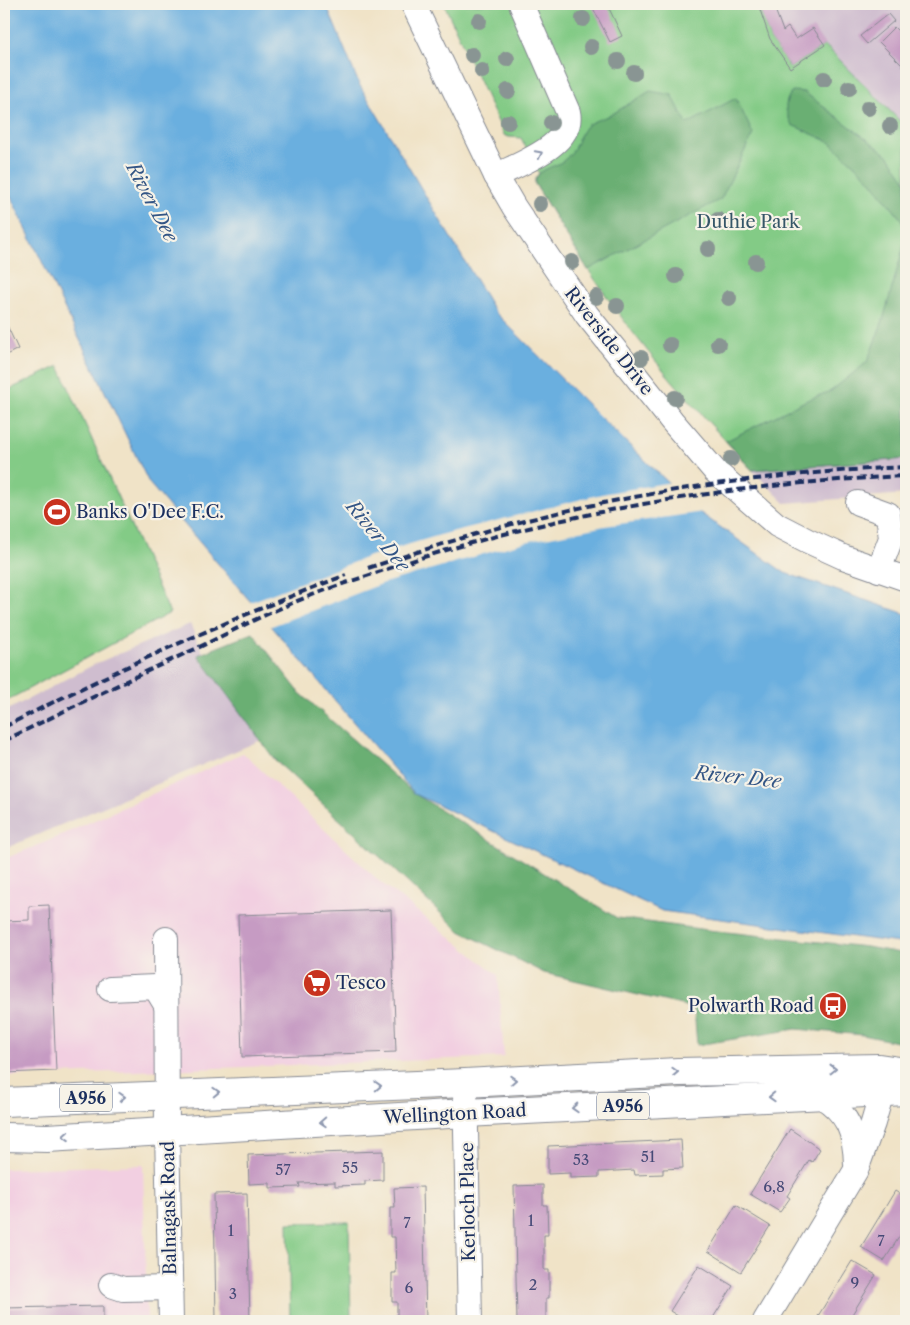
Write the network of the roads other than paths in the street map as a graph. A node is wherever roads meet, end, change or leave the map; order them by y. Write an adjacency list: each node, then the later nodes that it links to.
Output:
1 (413, 4): 3 (street, Riverside Drive)
2 (521, 4): 3 (street, one-way to 2)
3 (496, 176): 5 (street, Riverside Drive)
4 (858, 502): 5 (street)
5 (879, 570): 6 (street, Riverside Drive)
6 (906, 579)
7 (166, 939): 9 (street, Balnagask Road)
8 (110, 989): 9 (street)
9 (166, 1005): 13 (street, Balnagask Road)
10 (906, 1072): 12 (main road, Wellington Road / A956)
11 (464, 1083): 12 (main road, Wellington Road / A956, one-way to 12); 13 (main road, Wellington Road / A956, one-way to 11); 16 (street, Kerloch Place)
12 (889, 1084): 14 (main road, Wellington Road / A956); 19 (street)
13 (167, 1094): 15 (main road, Wellington Road / A956, one-way to 13); 17 (street, Balnagask Road)
14 (821, 1096): 16 (main road, Wellington Road / A956, one-way to 16); 19 (street)
15 (4, 1102)
16 (466, 1113): 17 (main road, Wellington Road / A956, one-way to 17); 23 (street, Kerloch Place)
17 (167, 1131): 18 (main road, Wellington Road / A956, one-way to 18); 21 (street, Balnagask Road)
18 (4, 1137)
19 (856, 1170): 24 (street)
20 (111, 1284): 21 (street)
21 (171, 1288): 22 (street, Balnagask Road)
22 (171, 1321)
23 (470, 1321)
24 (765, 1321)

